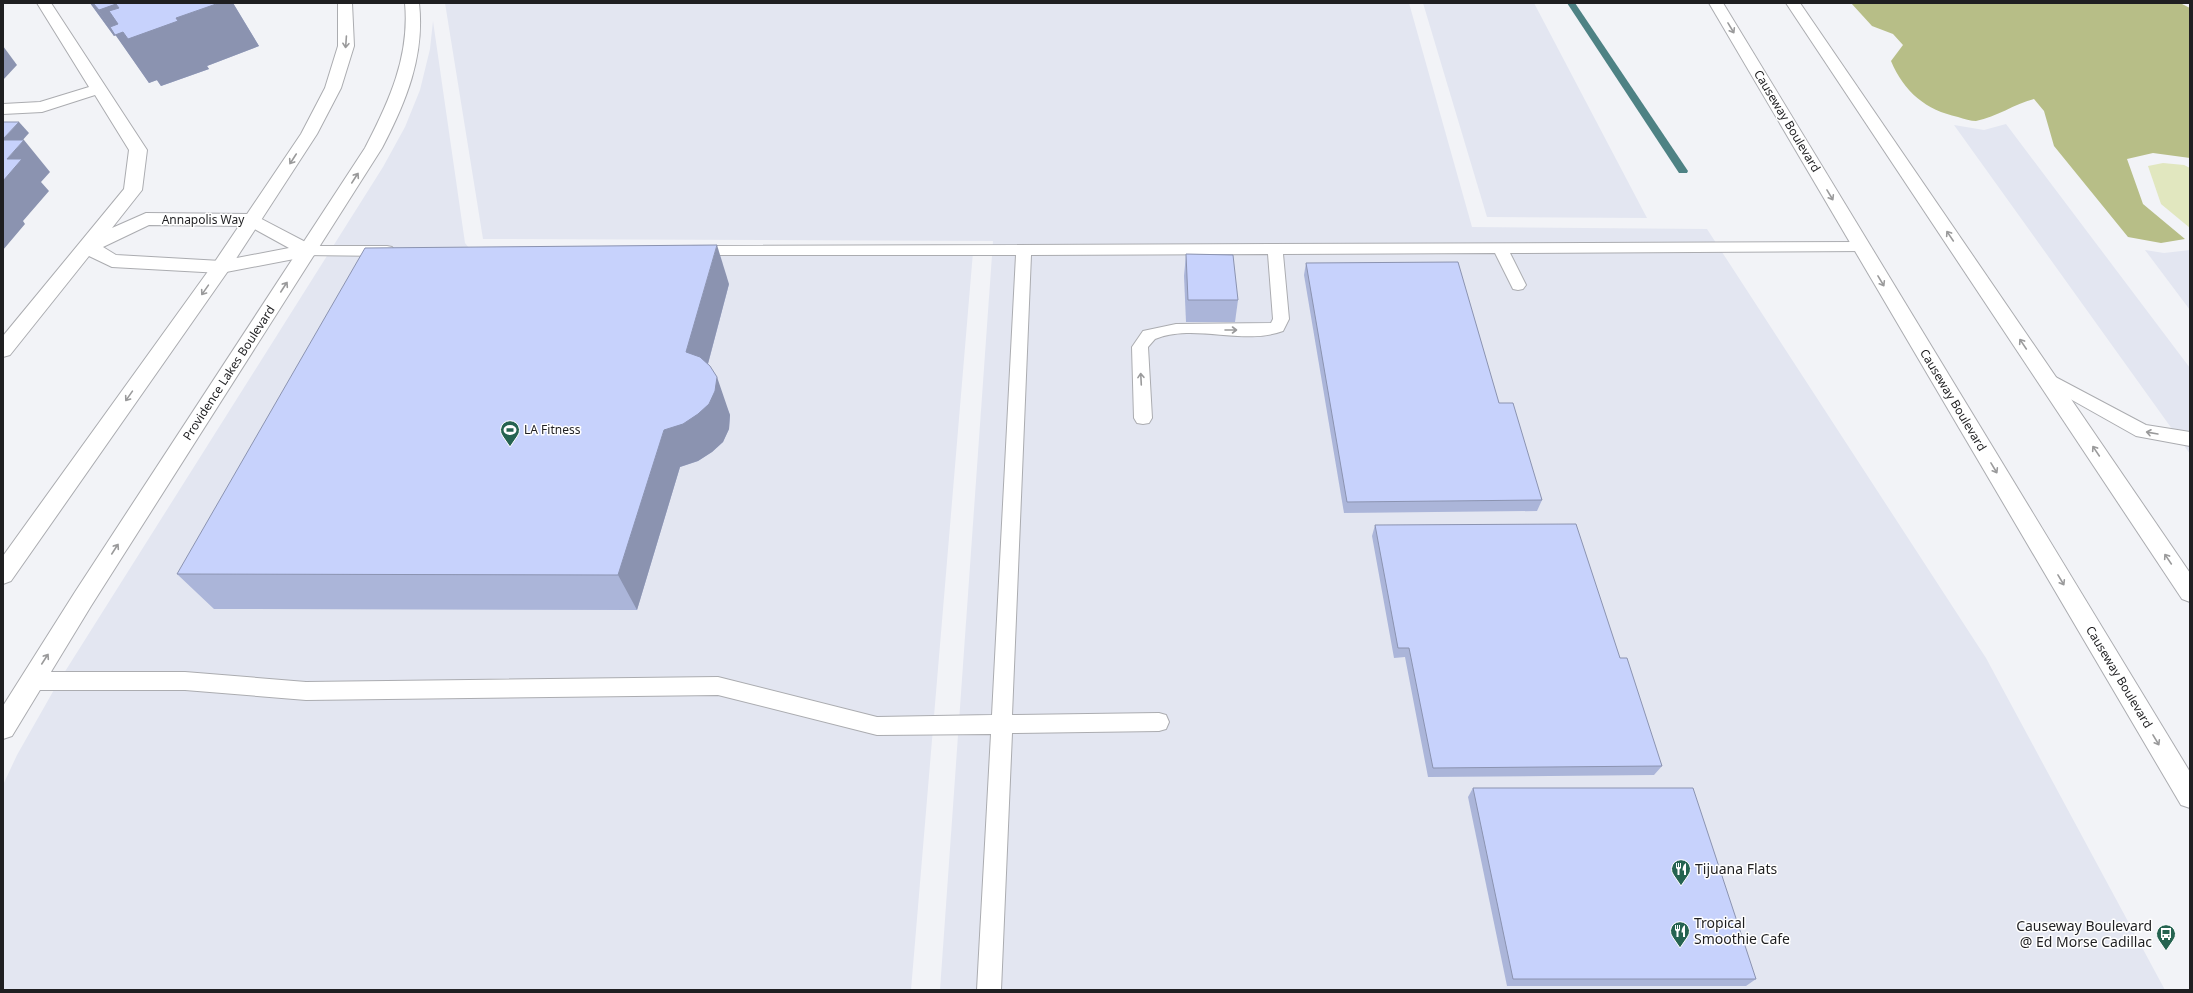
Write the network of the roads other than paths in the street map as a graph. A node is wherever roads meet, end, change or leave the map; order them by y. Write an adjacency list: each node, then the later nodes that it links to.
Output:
1 (44, 3): 6 (street, Annapolis Way)
2 (345, 3): 8 (street, one-way to 8)
3 (412, 3): 13 (street, Providence Lakes Boulevard, one-way to 3)
4 (1716, 3): 10 (street, Causeway Boulevard, one-way to 10)
5 (1793, 3): 20 (street, one-way to 5)
6 (98, 89): 7 (street); 9 (street, Annapolis Way)
7 (3, 109)
8 (252, 220): 9 (street, Annapolis Way); 13 (street, Annapolis Way); 17 (street)
9 (88, 247): 17 (street); 19 (street, Annapolis Way)
10 (1861, 248): 12 (lane); 29 (street, Causeway Boulevard, one-way to 29)
11 (1275, 250): 12 (lane); 16 (lane); 21 (lane, one-way to 11)
12 (1501, 250): 18 (lane)
13 (308, 251): 14 (lane); 17 (street); 25 (street, Providence Lakes Boulevard, one-way to 13)
14 (398, 251)
15 (682, 251): 16 (lane)
16 (1024, 251): 27 (lane)
17 (221, 267): 23 (street, one-way to 23)
18 (1518, 285)
19 (3, 350)
20 (2046, 378): 22 (lane, one-way to 20); 24 (street, one-way to 20)
21 (1143, 418)
22 (2190, 439)
23 (3, 574)
24 (2190, 592)
25 (31, 681): 27 (lane); 28 (street, Providence Lakes Boulevard)
26 (1159, 722): 27 (lane)
27 (1002, 723): 30 (lane)
28 (3, 728)
29 (2190, 796)
30 (988, 990)

